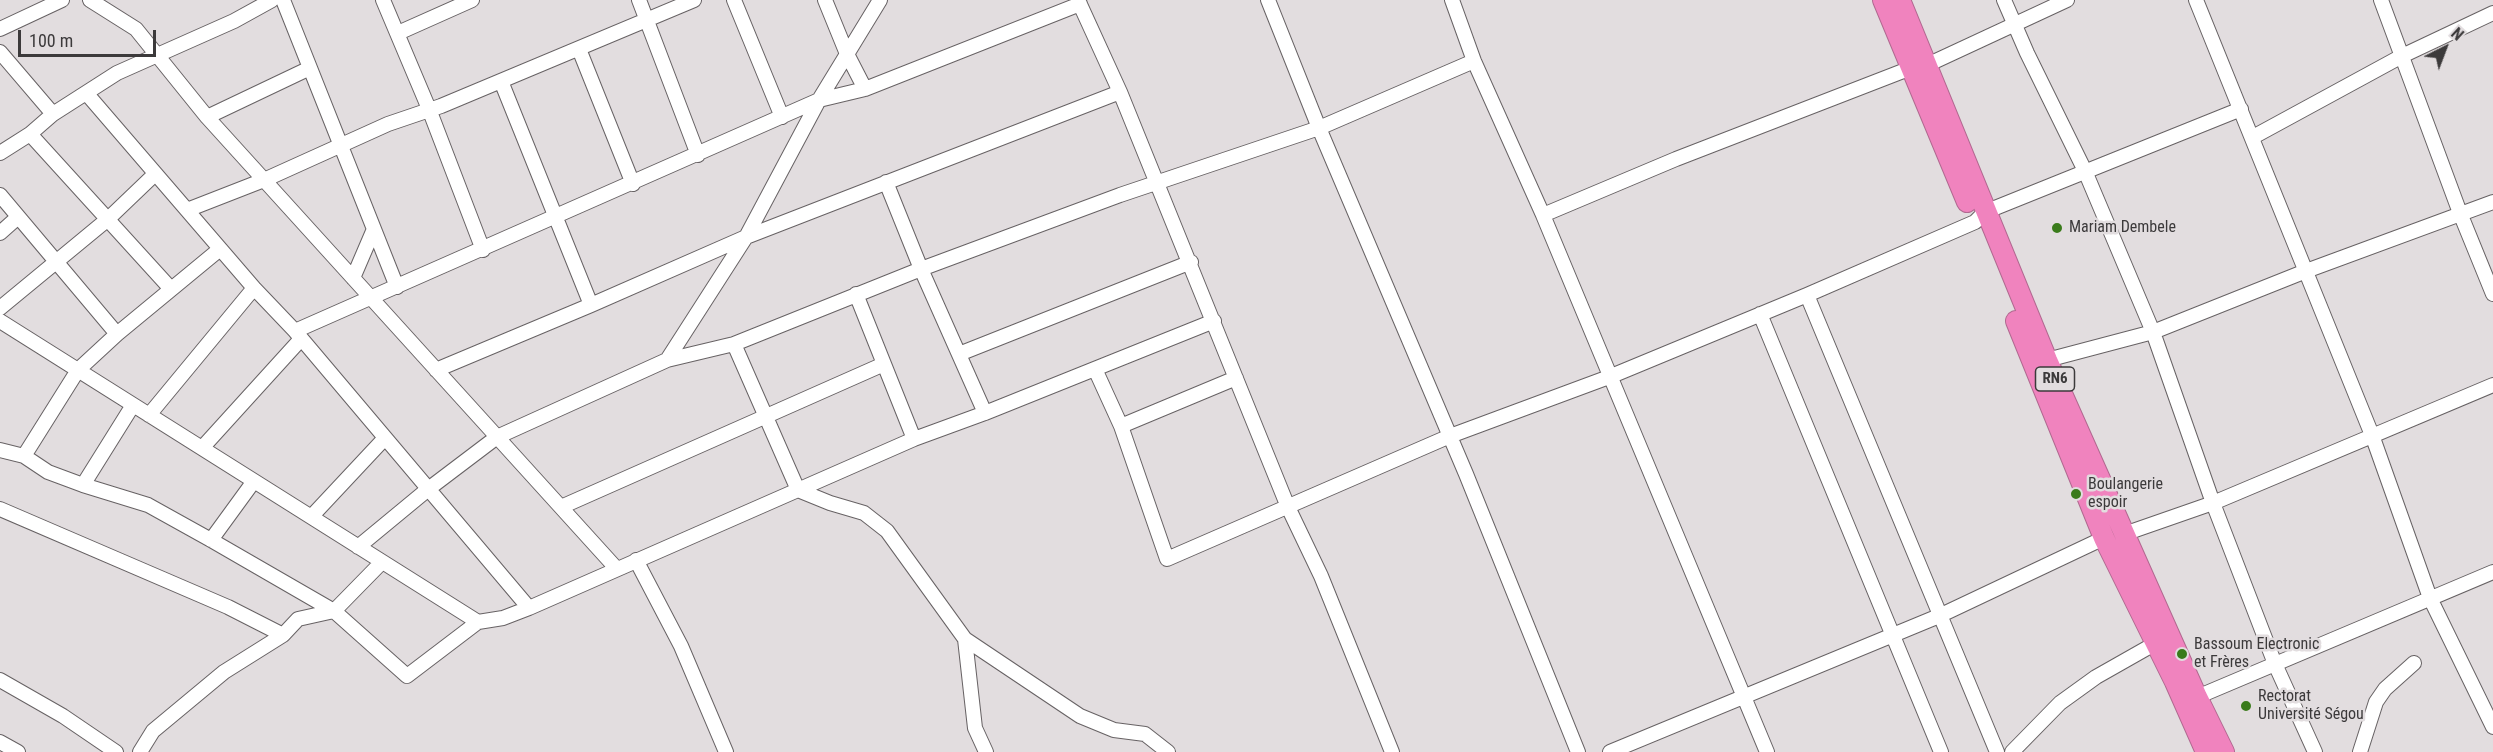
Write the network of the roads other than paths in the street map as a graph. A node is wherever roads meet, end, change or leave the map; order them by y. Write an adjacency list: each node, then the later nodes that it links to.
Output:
1 (62, 0): 24 (street)
2 (90, 0): 29 (street)
3 (273, 0): 29 (street)
4 (283, 0): 33 (street)
5 (383, 0): 25 (street)
6 (472, 0): 25 (street)
7 (639, 0): 22 (street)
8 (694, 0): 22 (street)
9 (734, 0): 43 (street)
10 (825, 0): 28 (street)
11 (880, 0): 28 (street)
12 (1268, 0): 44 (street)
13 (1452, 0): 31 (street)
14 (1883, 0): 32 (highway, RN6)
15 (1900, 0): 32 (highway, RN6)
16 (2004, 0): 23 (street)
17 (2067, 0): 23 (street)
18 (2196, 0): 40 (street)
19 (2381, 0): 30 (street)
20 (1079, 2): 35 (street); 36 (street)
21 (2493, 13): 30 (street)
22 (647, 20): 26 (street); 49 (street)
23 (2014, 26): 32 (street); 50 (street)
24 (0, 30)
25 (398, 33): 39 (street)
26 (579, 49): 34 (street); 55 (street)
27 (0, 52): 41 (street)
28 (847, 54): 35 (street); 38 (street)
29 (158, 55): 37 (street); 42 (street)
30 (2402, 56): 46 (street); 59 (street)
31 (1474, 61): 44 (street); 60 (street)
32 (1919, 67): 60 (street); 63 (highway, RN6)
33 (310, 68): 42 (street); 47 (street)
34 (501, 81): 39 (street); 62 (street)
35 (865, 89): 38 (street)
36 (1120, 92): 53 (street); 54 (street)
37 (87, 94): 41 (street); 51 (street)
38 (819, 100): 43 (street); 67 (street)
39 (429, 109): 47 (street); 69 (street)
40 (2241, 109): 46 (street); 50 (street)
41 (53, 114): 45 (street)
42 (207, 117): 52 (street)
43 (782, 117): 49 (street)
44 (1319, 128): 54 (street); 107 (street)
45 (30, 134): 48 (street); 64 (street)
46 (2253, 137): 73 (street)
47 (341, 146): 52 (street); 65 (street)
48 (0, 153)
49 (698, 155): 55 (street)
50 (2085, 171): 63 (street); 87 (street)
51 (155, 174): 58 (street); 64 (street)
52 (264, 180): 58 (street); 74 (street)
53 (886, 182): 67 (street); 72 (street)
54 (1158, 182): 71 (street); 72 (street)
55 (633, 184): 62 (street)
56 (0, 195): 61 (street)
57 (2493, 202): 59 (street)
58 (187, 210): 68 (street)
59 (2460, 213): 73 (street); 79 (street)
60 (1543, 215): 98 (street)
61 (18, 217): 66 (street); 70 (street)
62 (556, 217): 69 (street); 82 (street)
63 (1980, 217): 80 (street); 93 (highway, RN6); 123 (highway, RN6)
64 (108, 219): 70 (street); 77 (street)
65 (374, 229): 74 (street); 75 (street)
66 (0, 233)
67 (746, 237): 82 (street); 92 (street)
68 (220, 249): 76 (street); 77 (street)
69 (483, 250): 75 (street)
70 (56, 261): 83 (street); 88 (street)
71 (1191, 262): 86 (street); 91 (street)
72 (921, 269): 78 (street); 91 (street)
73 (2306, 271): 87 (street); 106 (street)
74 (353, 278): 81 (street)
75 (397, 287): 81 (street)
76 (254, 288): 89 (street); 103 (street)
77 (171, 289): 88 (street)
78 (856, 294): 90 (street); 94 (street)
79 (2493, 294)
80 (1807, 295): 84 (street); 133 (street)
81 (371, 298): 89 (street); 97 (street)
82 (591, 305): 97 (street)
83 (0, 308)
84 (1760, 314): 98 (street); 136 (street)
85 (0, 321): 96 (street)
86 (1214, 321): 95 (street); 99 (street)
87 (2153, 332): 93 (street); 118 (street)
88 (117, 334): 96 (street)
89 (298, 335): 109 (street); 111 (street)
90 (734, 344): 92 (street); 104 (street)
91 (959, 354): 102 (street)
92 (667, 360): 108 (street)
93 (2047, 360): 123 (highway, RN6)
94 (884, 364): 104 (street); 110 (street)
95 (1095, 369): 102 (street); 105 (street)
96 (78, 370): 101 (street); 113 (street)
97 (436, 370): 108 (street)
98 (1609, 377): 107 (street); 142 (street)
99 (1236, 378): 105 (street); 120 (street)
100 (2493, 385): 106 (street)
101 (133, 405): 103 (street); 115 (street)
102 (985, 413): 110 (street)
103 (149, 415): 111 (street)
104 (766, 417): 117 (street); 119 (street)
105 (1121, 426): 120 (street)
106 (2372, 435): 118 (street); 130 (street)
107 (1450, 436): 120 (street); 153 (street)
108 (497, 437): 116 (street); 119 (street)
109 (384, 439): 116 (street); 122 (street)
110 (914, 439): 117 (street)
111 (202, 448): 114 (street)
112 (0, 450): 113 (street)
113 (24, 456): 115 (street)
114 (254, 481): 122 (street); 124 (street)
115 (83, 485): 124 (street)
116 (427, 490): 125 (street); 131 (street)
117 (798, 490): 126 (street); 137 (street)
118 (2213, 503): 123 (street); 140 (street)
119 (561, 507): 128 (street)
120 (1288, 507): 152 (street)
121 (0, 509): 135 (street)
122 (311, 517): 125 (street)
123 (2114, 536): 133 (street); 138 (highway, RN6); 143 (highway, RN6)
124 (212, 540): 132 (street)
125 (358, 546): 127 (street)
126 (636, 560): 128 (street); 149 (street)
127 (382, 562): 132 (street); 134 (street)
128 (616, 568): 131 (street)
129 (2493, 572): 130 (street)
130 (2430, 597): 140 (street); 144 (street)
131 (529, 608): 134 (street)
132 (334, 611): 134 (street); 135 (street)
133 (1939, 616): 136 (street); 157 (street)
134 (478, 622)
135 (283, 635): 148 (street)
136 (1892, 635): 142 (street); 156 (street)
137 (965, 639): 150 (street); 151 (street)
138 (2156, 643): 158 (street); 159 (highway, RN6)
139 (2414, 663): 162 (street)
140 (2275, 664): 143 (street); 161 (street)
141 (0, 680): 147 (street)
142 (1743, 697): 154 (street); 155 (street)
143 (2197, 697): 160 (highway, RN6)
144 (2493, 727)
145 (0, 742): 146 (street)
146 (18, 752)
147 (116, 752)
148 (140, 752)
149 (726, 752)
150 (986, 752)
151 (1168, 752)
152 (1392, 752)
153 (1578, 752)
154 (1610, 752)
155 (1767, 752)
156 (1941, 752)
157 (1996, 752)
158 (2013, 752)
159 (2206, 752)
160 (2224, 752)
161 (2314, 752)
162 (2360, 752)

